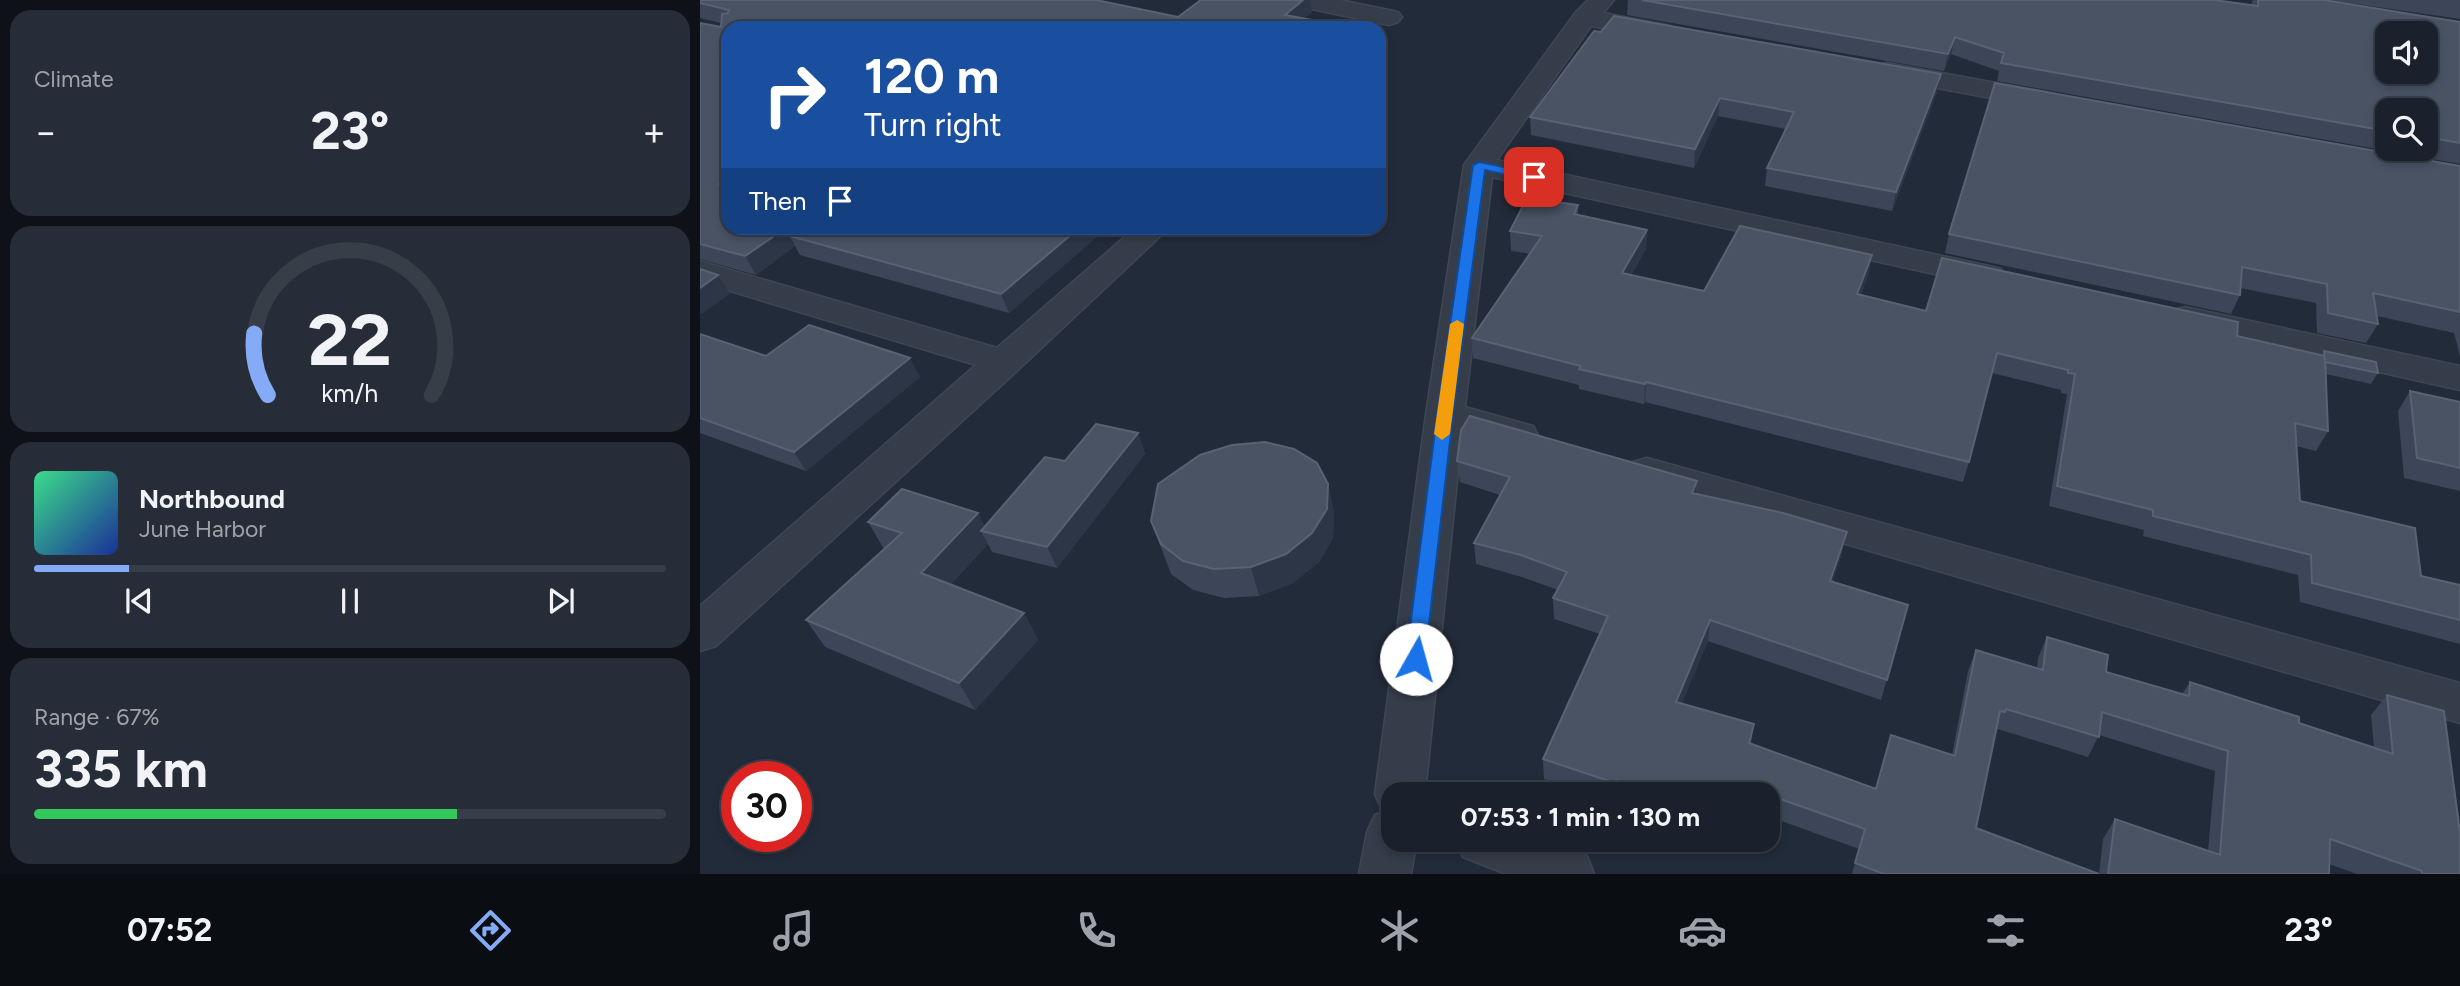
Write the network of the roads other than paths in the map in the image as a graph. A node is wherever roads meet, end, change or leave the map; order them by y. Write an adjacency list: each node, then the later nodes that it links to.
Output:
1 (1302, 0): 3 (street)
2 (1593, 8): 4 (street); 7 (street)
3 (1386, 15)
4 (1694, 37)
5 (1858, 66): 6 (street)
6 (2077, 106)
7 (1479, 165): 10 (street); 14 (street)
8 (1145, 235): 12 (street)
9 (700, 271): 12 (street)
10 (2024, 284)
11 (2160, 313): 13 (street)
12 (1005, 362): 17 (street)
13 (2460, 378)
14 (1445, 415): 15 (street); 19 (street)
15 (1552, 445)
16 (1605, 460): 18 (street)
17 (700, 633)
18 (2460, 703)
19 (1400, 782)
20 (1389, 852): 22 (street)
21 (1512, 852): 23 (street)
22 (1385, 874)
23 (1568, 874)

